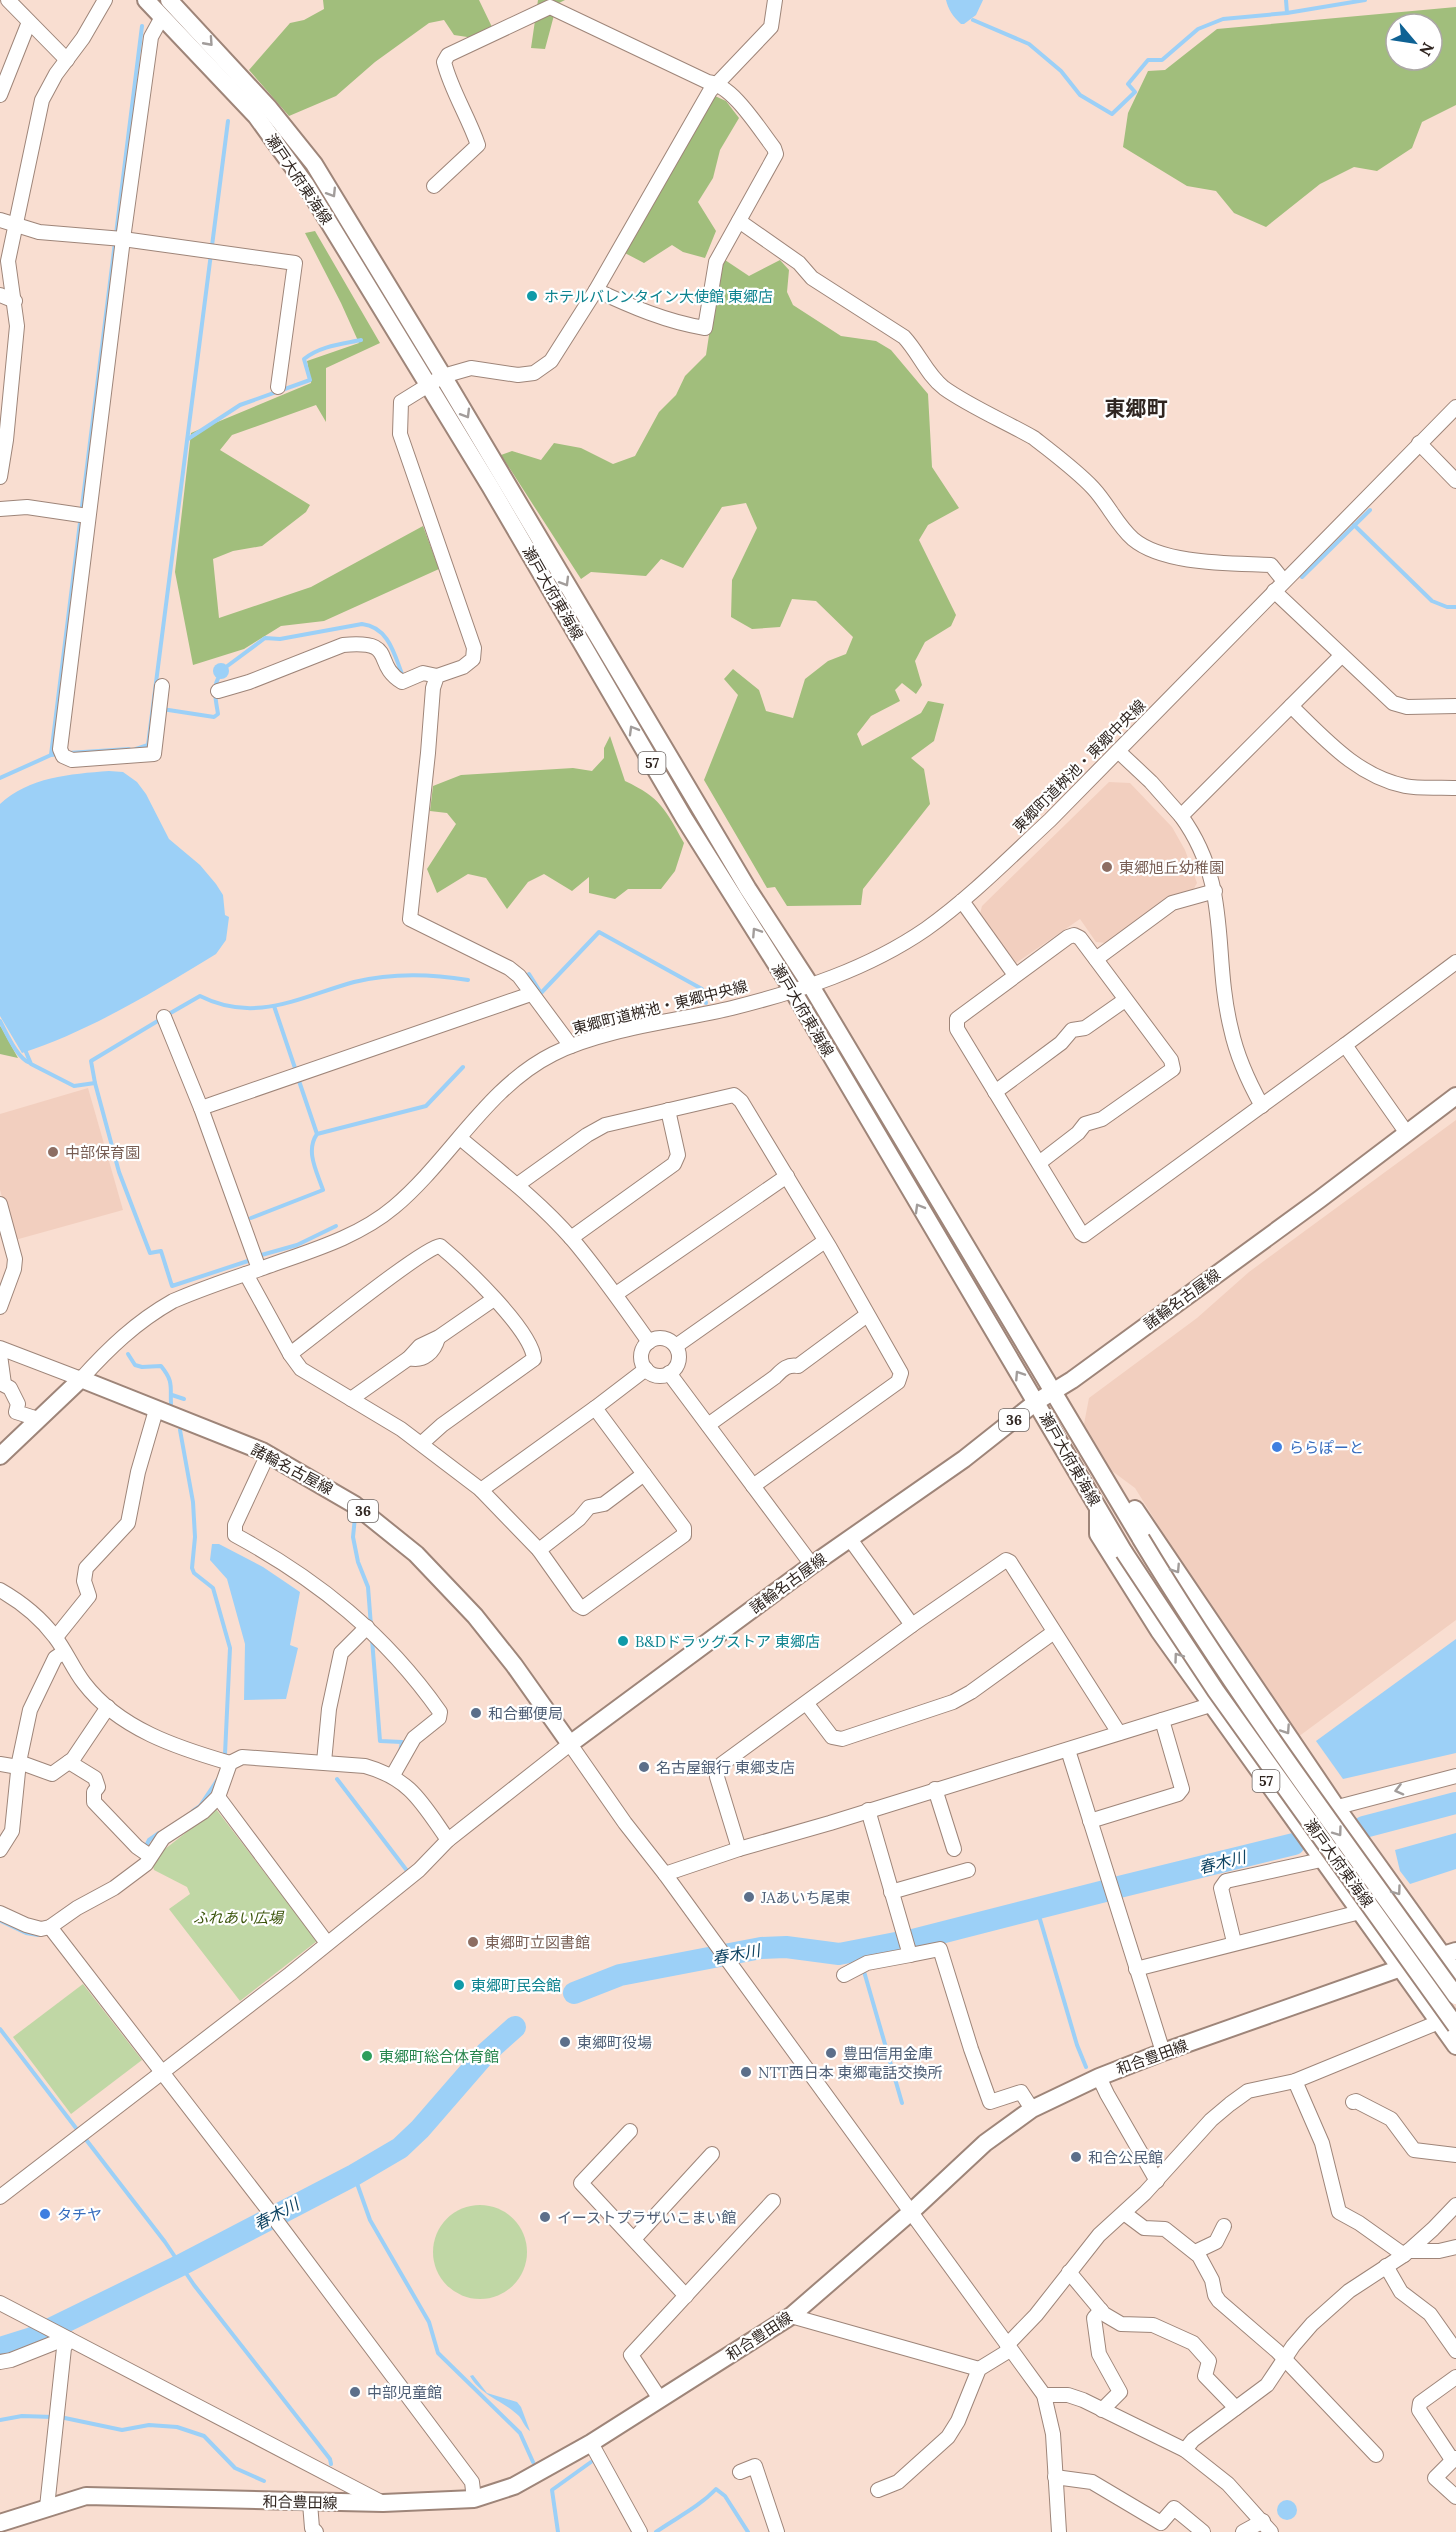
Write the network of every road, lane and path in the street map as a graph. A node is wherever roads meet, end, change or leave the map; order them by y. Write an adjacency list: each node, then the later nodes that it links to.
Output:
1 (8, 0): 7 (street)
2 (105, 0): 8 (street)
3 (146, 0): 6 (main road, 瀬戸大府東海線 / 57)
4 (169, 0): 20 (main road, 瀬戸大府東海線 / 57, one-way to 20)
5 (775, 0): 9 (street)
6 (162, 17): 15 (street); 20 (main road, 瀬戸大府東海線 / 57)
7 (29, 22): 8 (street); 10 (street)
8 (67, 60): 14 (street)
9 (717, 83): 11 (street); 13 (street); 16 (street)
10 (0, 95)
11 (434, 186)
12 (0, 220): 14 (street)
13 (739, 221): 16 (street); 29 (street)
14 (15, 226): 15 (street); 18 (street)
15 (123, 240): 21 (street); 28 (street)
16 (596, 290): 20 (street)
17 (0, 296): 18 (street)
18 (15, 301): 19 (street)
19 (6, 371): 23 (street)
20 (436, 380): 31 (street); 44 (main road, 瀬戸大府東海線 / 57, one-way to 44); 45 (main road, 瀬戸大府東海線 / 57, one-way to 20)
21 (278, 387)
22 (1456, 407): 24 (street, 東郷町道桝池・東郷中央線)
23 (3, 439): 25 (street)
24 (1419, 443): 26 (street); 29 (street, 東郷町道桝池・東郷中央線)
25 (0, 477)
26 (1456, 481)
27 (0, 509): 28 (street)
28 (88, 516): 32 (street)
29 (1279, 586): 30 (street); 36 (street, 東郷町道桝池・東郷中央線)
30 (1341, 656): 34 (street); 35 (street)
31 (437, 676): 33 (street); 46 (street)
32 (162, 686)
33 (218, 691)
34 (1291, 706): 37 (street); 38 (street)
35 (1456, 706)
36 (1118, 751): 38 (street); 40 (street, 東郷町道桝池・東郷中央線)
37 (1456, 788)
38 (1181, 816): 39 (street)
39 (1215, 891): 41 (street); 53 (street)
40 (962, 901): 43 (street); 44 (street, 東郷町道桝池・東郷中央線)
41 (1096, 958): 43 (street); 47 (street)
42 (1456, 962): 49 (street)
43 (1015, 975): 51 (street)
44 (811, 986): 45 (street, 東郷町道桝池・東郷中央線); 79 (main road, 瀬戸大府東海線 / 57)
45 (793, 991): 50 (street, 東郷町道桝池・東郷中央線); 81 (main road, 瀬戸大府東海線 / 57, one-way to 45)
46 (531, 994): 50 (street); 54 (street)
47 (1125, 1000): 51 (street); 58 (street)
48 (164, 1017): 54 (street)
49 (1345, 1045): 53 (street); 56 (street)
50 (571, 1046): 57 (street, 東郷町道桝池・東郷中央線)
51 (995, 1092): 58 (street)
52 (1456, 1096): 56 (main road, 諸輪名古屋線 / 36)
53 (1262, 1106): 58 (street)
54 (201, 1108): 64 (street)
55 (668, 1110): 59 (street); 60 (street); 62 (street)
56 (1406, 1132): 79 (main road, 諸輪名古屋線 / 36)
57 (460, 1138): 60 (street); 64 (street, 東郷町道桝池・東郷中央線)
58 (1039, 1163)
59 (787, 1176): 63 (street); 66 (street)
60 (517, 1185): 62 (street)
61 (0, 1204): 68 (street)
62 (572, 1238): 66 (street)
63 (825, 1241): 69 (street); 71 (street)
64 (259, 1269): 65 (street, 東郷町道桝池・東郷中央線)
65 (246, 1274): 73 (street); 77 (street, 東郷町道桝池・東郷中央線)
66 (616, 1294): 70 (street)
67 (494, 1299): 73 (street); 80 (street); 86 (street)
68 (0, 1307)
69 (867, 1315): 85 (street); 90 (street)
70 (649, 1342): 71 (street); 75 (street)
71 (676, 1346): 76 (street)
72 (0, 1348): 77 (street)
73 (290, 1354): 80 (street)
74 (0, 1355): 78 (street)
75 (645, 1369): 76 (street); 82 (street)
76 (669, 1373): 85 (street)
77 (81, 1379): 83 (main road, 諸輪名古屋線 / 36); 84 (main road)
78 (2, 1384): 84 (street)
79 (1053, 1392): 81 (main road, 諸輪名古屋線 / 36); 92 (main road, 瀬戸大府東海線 / 57)
80 (351, 1399): 86 (street)
81 (1036, 1402): 93 (main road, 瀬戸大府東海線 / 57); 94 (main road, 諸輪名古屋線 / 36)
82 (595, 1408): 89 (street); 91 (street)
83 (156, 1410): 87 (main road, 諸輪名古屋線 / 36); 101 (street)
84 (38, 1419): 88 (main road)
85 (708, 1425): 90 (street)
86 (422, 1443): 91 (street)
87 (268, 1454): 99 (street); 109 (main road, 諸輪名古屋線 / 36)
88 (0, 1456)
89 (644, 1474): 95 (street); 95 (street)
90 (753, 1486): 96 (street)
91 (481, 1490): 95 (street)
92 (1113, 1492): 103 (main road, 57, one-way to 103); 144 (main road, 瀬戸大府東海線 / 57, one-way to 144, bridge)
93 (1098, 1508): 105 (main road, 57, one-way to 93); 146 (main road, 瀬戸大府東海線 / 57, bridge)
94 (850, 1539): 96 (main road, 諸輪名古屋線 / 36); 98 (street)
95 (539, 1550)
96 (812, 1565): 109 (main road, 諸輪名古屋線 / 36)
97 (0, 1590): 101 (street)
98 (912, 1625): 100 (street); 104 (street)
99 (367, 1627): 112 (street); 116 (street)
100 (1054, 1632): 104 (street); 108 (street)
101 (56, 1637): 102 (street)
102 (64, 1652): 106 (street); 115 (street)
103 (1256, 1690): 105 (street); 120 (main road, 57, one-way to 120)
104 (807, 1704): 125 (street)
105 (1212, 1704): 107 (street); 122 (main road, 57)
106 (108, 1707): 111 (street); 113 (street)
107 (1162, 1720): 108 (street); 123 (street)
108 (1119, 1733): 110 (street)
109 (570, 1744): 124 (street); 131 (street)
110 (1068, 1750): 118 (street); 123 (street)
111 (69, 1762): 115 (street); 128 (street)
112 (324, 1762): 113 (street); 116 (street)
113 (230, 1763): 119 (street)
114 (0, 1764): 115 (street)
115 (19, 1764): 127 (street)
116 (393, 1775): 124 (street)
117 (1456, 1776): 120 (street, one-way to 120)
118 (935, 1789): 121 (street); 126 (street)
119 (218, 1797): 128 (street); 137 (street)
120 (1337, 1808): 122 (street); 138 (main road, 57, one-way to 138)
121 (868, 1810): 125 (street); 132 (street)
122 (1293, 1819): 129 (main road, 57)
123 (1090, 1821): 141 (street)
124 (448, 1840): 137 (street)
125 (739, 1849): 131 (street)
126 (954, 1849)
127 (0, 1850)
128 (150, 1856): 135 (street)
129 (1321, 1860): 133 (main road, 57); 136 (street)
130 (968, 1870): 132 (street)
131 (665, 1874): 161 (street)
132 (891, 1892): 139 (street)
133 (1360, 1912): 136 (street); 140 (main road, 57)
134 (0, 1913): 135 (street)
135 (50, 1927): 149 (street)
136 (1234, 1942): 141 (street)
137 (327, 1943): 149 (street)
138 (1449, 1953): 140 (main road, 和合豊田線); 142 (main road, 57)
139 (910, 1955): 143 (street); 153 (street)
140 (1401, 1968): 145 (main road, 57); 148 (main road, 和合豊田線)
141 (1136, 1969): 148 (street)
142 (1456, 1974)
143 (844, 1975)
144 (1456, 1996)
145 (1439, 2022): 147 (main road, 57); 151 (street)
146 (1456, 2026)
147 (1456, 2046)
148 (1163, 2052): 150 (main road, 和合豊田線)
149 (163, 2071): 158 (street); 193 (street)
150 (1099, 2077): 153 (main road, 和合豊田線); 157 (street)
151 (1295, 2081): 157 (street); 167 (street)
152 (1353, 2102): 156 (street)
153 (1032, 2109): 161 (main road, 和合豊田線)
154 (630, 2131): 164 (street)
155 (712, 2154): 164 (street)
156 (1456, 2155)
157 (1157, 2181): 162 (street)
158 (0, 2197)
159 (774, 2201): 170 (street)
160 (1456, 2205): 167 (street)
161 (911, 2212): 173 (main road, 和合豊田線); 175 (street)
162 (1124, 2213): 166 (street); 169 (street)
163 (1224, 2226): 166 (street)
164 (634, 2239): 170 (street)
165 (1456, 2247): 167 (street)
166 (1195, 2252): 177 (street)
167 (1406, 2253): 168 (street)
168 (1386, 2266): 176 (street); 177 (street)
169 (1070, 2272): 172 (street); 175 (street)
170 (686, 2296): 182 (street)
171 (0, 2303): 174 (street)
172 (1101, 2310): 183 (street); 184 (street)
173 (791, 2316): 179 (street); 182 (main road, 和合豊田線)
174 (63, 2339): 178 (street); 195 (street); 196 (street)
175 (1009, 2348): 179 (street); 181 (street)
176 (1456, 2351)
177 (1284, 2359): 183 (street); 187 (street)
178 (0, 2362)
179 (979, 2369): 191 (street)
180 (1456, 2377): 188 (street)
181 (1044, 2395): 184 (street); 190 (street)
182 (660, 2399): 185 (main road, 和合豊田線)
183 (1236, 2408): 186 (street)
184 (1102, 2410): 186 (street)
185 (591, 2443): 193 (main road, 和合豊田線); 200 (street)
186 (1185, 2450): 198 (street)
187 (1376, 2455)
188 (1455, 2458): 192 (street)
189 (740, 2472): 201 (street)
190 (1055, 2477): 202 (street); 203 (street)
191 (878, 2490)
192 (1456, 2497)
193 (474, 2499): 195 (main road, 和合豊田線)
194 (310, 2503): 195 (main road, 和合豊田線); 196 (main road, 和合豊田線); 199 (street)
195 (383, 2503)
196 (47, 2506): 197 (main road, 和合豊田線)
197 (0, 2523)
198 (1267, 2526): 204 (street)
199 (316, 2532)
200 (640, 2532)
201 (777, 2532)
202 (1059, 2532)
203 (1203, 2532)
204 (1243, 2532)

